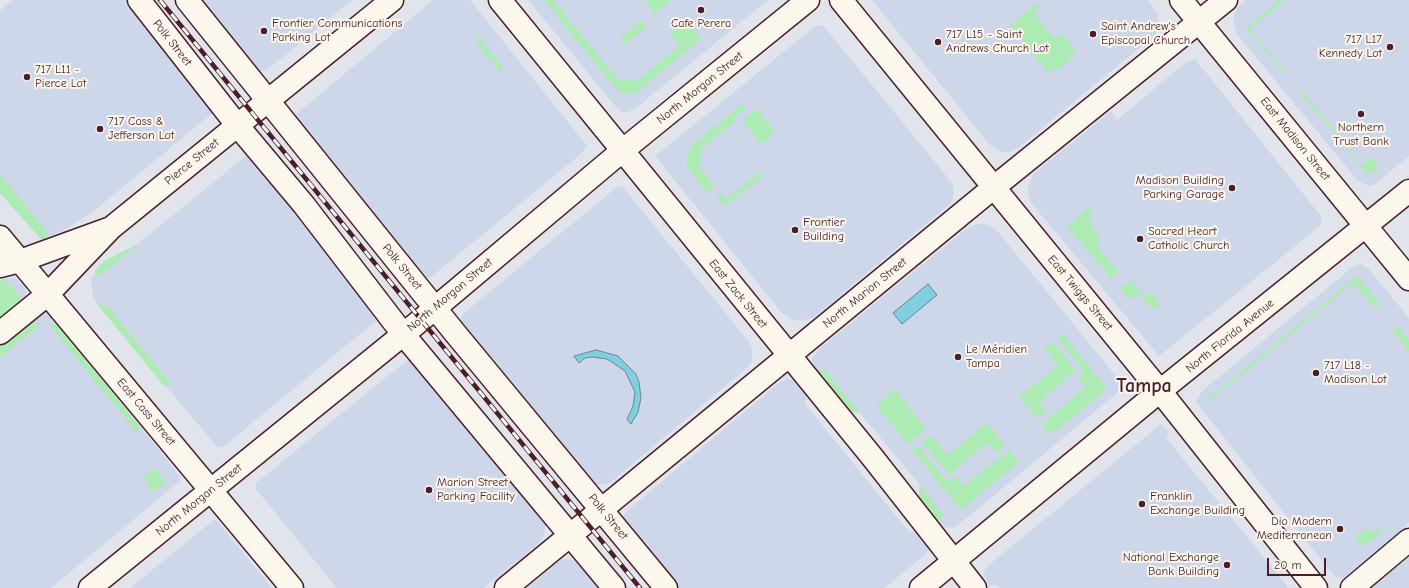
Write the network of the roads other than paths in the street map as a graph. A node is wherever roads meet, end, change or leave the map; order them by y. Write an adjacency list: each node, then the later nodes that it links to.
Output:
1 (139, 0): 11 (street, Polk Street)
2 (187, 0): 10 (street, Polk Street)
3 (392, 0): 10 (street, Pierce Street)
4 (500, 0): 12 (street, East Zack Street)
5 (808, 0): 12 (street, North Morgan Street)
6 (841, 0): 13 (street, East Twiggs Street)
7 (1181, 0): 9 (street, East Madison Street)
8 (1226, 0): 9 (street, North Marion Street)
9 (1200, 22): 13 (street, North Marion Street); 15 (street, East Madison Street)
10 (268, 100): 11 (street, Pierce Street); 21 (street, Polk Street)
11 (238, 125): 16 (street, Pierce Street); 23 (street, Polk Street)
12 (622, 151): 21 (street, North Morgan Street); 24 (street, East Zack Street)
13 (993, 188): 24 (street, North Marion Street); 25 (street, East Twiggs Street)
14 (1409, 191): 15 (street, North Florida Avenue)
15 (1366, 226): 19 (street, East Madison Street); 25 (street, North Florida Avenue)
16 (111, 228): 18 (street); 20 (street, Pierce Street)
17 (0, 236): 18 (street, East Cass Street)
18 (10, 264): 20 (street, East Cass Street)
19 (1409, 279)
20 (48, 294): 22 (street, Pierce Street); 26 (street, East Cass Street)
21 (435, 307): 23 (street, North Morgan Street); 27 (street, Polk Street)
22 (0, 333)
23 (403, 334): 26 (street, North Morgan Street); 28 (street, Polk Street)
24 (788, 356): 27 (street, North Marion Street); 30 (street, East Zack Street)
25 (1160, 391): 30 (street, North Florida Avenue); 38 (street, East Twiggs Street)
26 (211, 489): 31 (street, North Morgan Street); 32 (street, East Cass Street)
27 (601, 509): 28 (street, North Marion Street); 35 (street, Polk Street)
28 (570, 536): 33 (street, North Marion Street); 34 (street, Polk Street)
29 (1409, 540): 39 (street)
30 (953, 561): 36 (street, North Florida Avenue); 37 (street, East Zack Street)
31 (90, 588)
32 (292, 588)
33 (506, 588)
34 (614, 588)
35 (666, 588)
36 (921, 588)
37 (975, 588)
38 (1316, 588)
39 (1352, 588)

